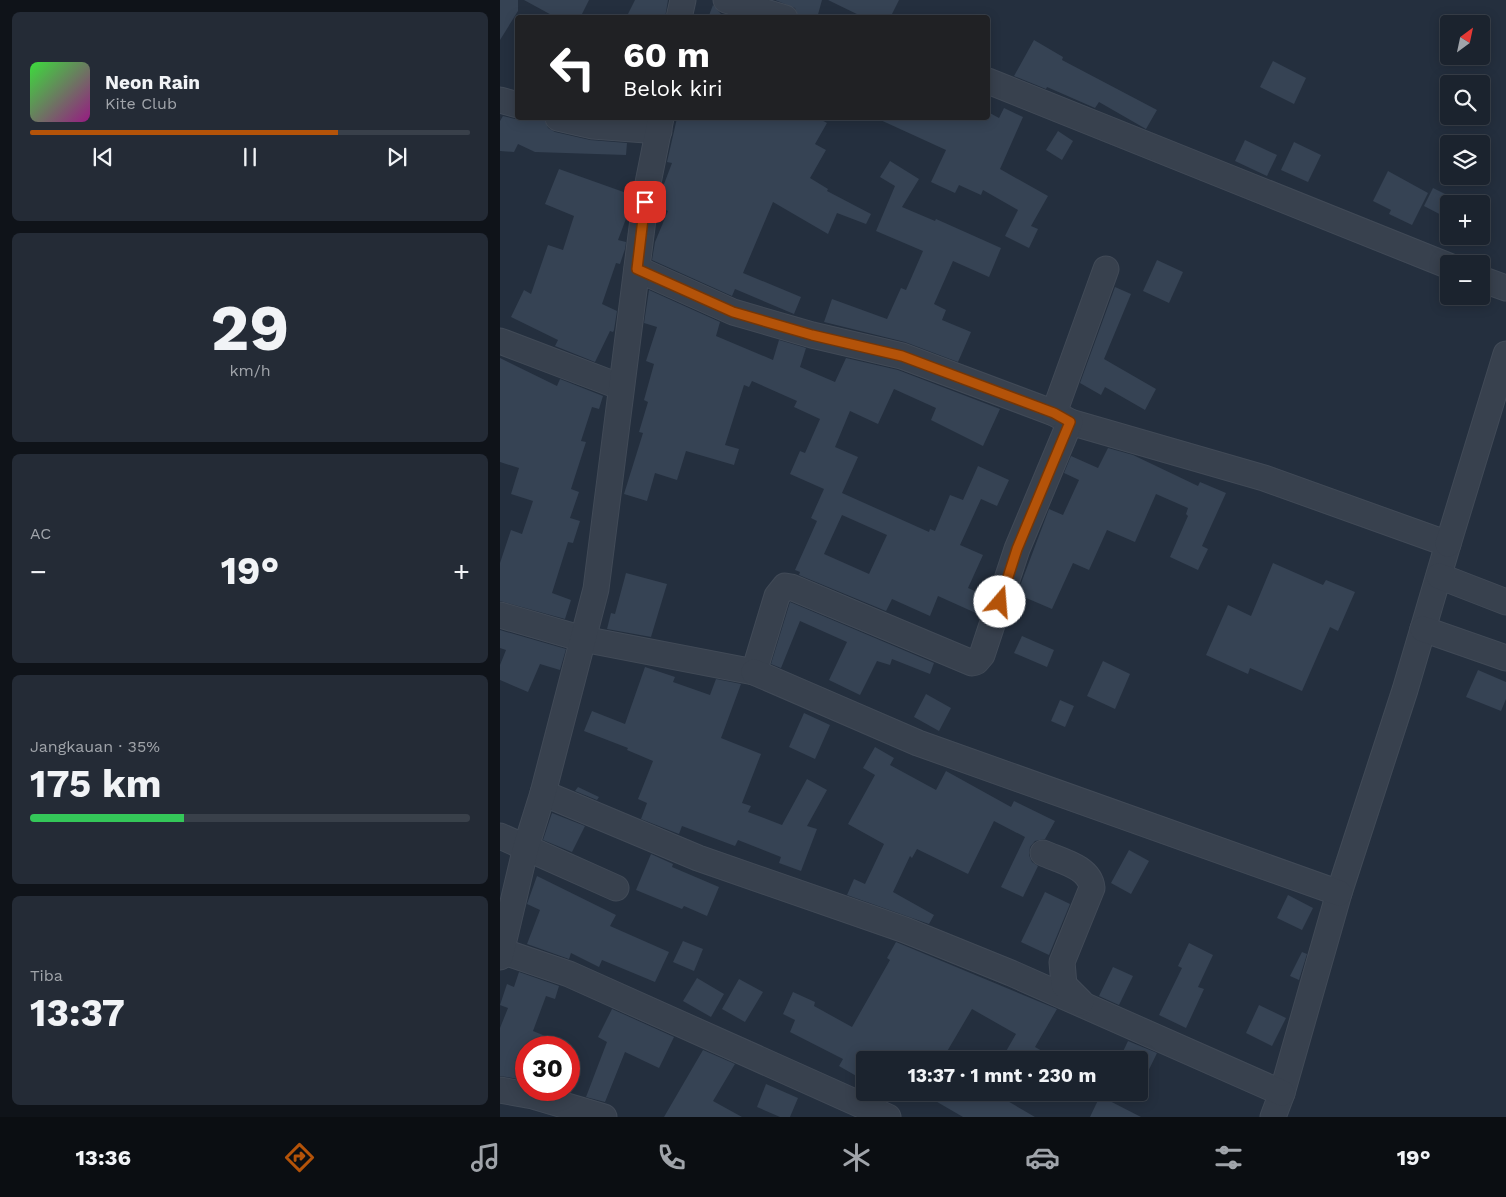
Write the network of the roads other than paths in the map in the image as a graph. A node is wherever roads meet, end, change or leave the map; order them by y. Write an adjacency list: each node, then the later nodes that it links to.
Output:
1 (683, 0): 3 (street)
2 (726, 0): 4 (street)
3 (680, 15)
4 (775, 15)
5 (990, 82): 10 (street)
6 (500, 100): 7 (street)
7 (515, 104)
8 (567, 120): 9 (street)
9 (660, 124): 11 (street)
10 (1440, 262)
11 (637, 269): 17 (street); 18 (street)
12 (1106, 269): 18 (street)
13 (1490, 282): 14 (street)
14 (1506, 288)
15 (500, 341): 17 (street)
16 (1506, 354): 19 (street)
17 (622, 387): 24 (street)
18 (1062, 417): 19 (street); 26 (street)
19 (1448, 544): 20 (street)
20 (1439, 576): 21 (street); 23 (street)
21 (1506, 602)
22 (500, 615): 24 (street)
23 (1423, 629): 25 (street); 32 (street)
24 (583, 639): 26 (street); 27 (street)
25 (1506, 658)
26 (754, 672): 32 (street)
27 (543, 793): 29 (street); 34 (street)
28 (500, 836): 29 (street)
29 (526, 848): 31 (street); 33 (street)
30 (1043, 853): 34 (street)
31 (616, 888)
32 (1339, 893): 36 (street)
33 (501, 954): 38 (street)
34 (1087, 1006): 36 (street)
35 (500, 1090): 37 (street)
36 (1282, 1093): 39 (street)
37 (604, 1117)
38 (888, 1117)
39 (1274, 1117)

